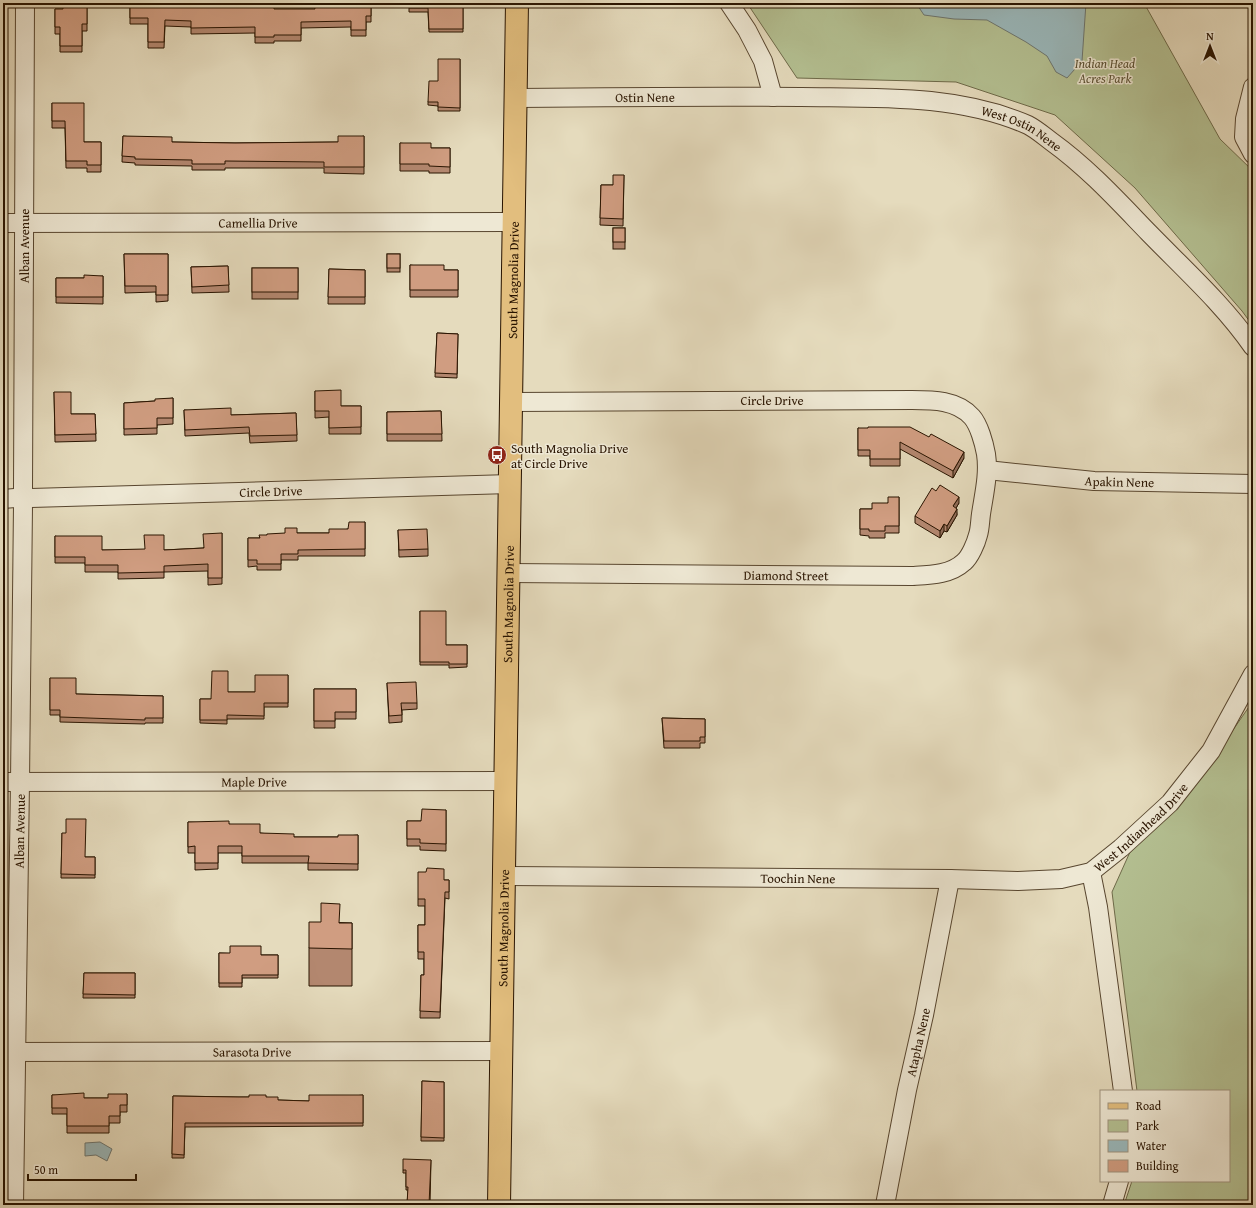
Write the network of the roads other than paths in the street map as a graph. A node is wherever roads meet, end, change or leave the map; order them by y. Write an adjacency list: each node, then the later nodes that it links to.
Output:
1 (25, 3): 10 (street, Alban Avenue)
2 (517, 3): 6 (main road, South Magnolia Drive)
3 (729, 3): 5 (street)
4 (1253, 87): 7 (street)
5 (773, 97): 6 (street, Ostin Nene); 11 (street, West Ostin Nene)
6 (517, 98): 8 (main road, South Magnolia Drive)
7 (1253, 154)
8 (514, 222): 10 (street, Camellia Drive); 12 (main road, South Magnolia Drive)
9 (3, 223): 10 (street, Camellia Drive)
10 (25, 223): 16 (street, Alban Avenue)
11 (1253, 347)
12 (512, 402): 13 (street, Circle Drive); 14 (main road, South Magnolia Drive)
13 (987, 470): 15 (street, Apakin Nene); 17 (street, Diamond Street)
14 (511, 484): 16 (street, Circle Drive); 17 (main road, South Magnolia Drive)
15 (1253, 484)
16 (19, 498): 20 (street, Alban Avenue)
17 (509, 573): 19 (main road, South Magnolia Drive)
18 (1253, 674): 21 (street, West Indianhead Drive)
19 (505, 781): 20 (street, Maple Drive); 22 (main road, South Magnolia Drive)
20 (12, 782): 25 (street, Alban Avenue)
21 (1091, 872): 23 (street, Toochin Nene); 26 (street, West Indianhead Drive)
22 (504, 876): 23 (street, Toochin Nene); 24 (main road, South Magnolia Drive)
23 (950, 879): 30 (street, Atapha Nene)
24 (502, 1051): 25 (street, Sarasota Drive); 29 (main road, South Magnolia Drive)
25 (10, 1052): 28 (street, Alban Avenue)
26 (1123, 1090)
27 (1119, 1182): 31 (street)
28 (14, 1205)
29 (499, 1205)
30 (885, 1205)
31 (1112, 1205)

